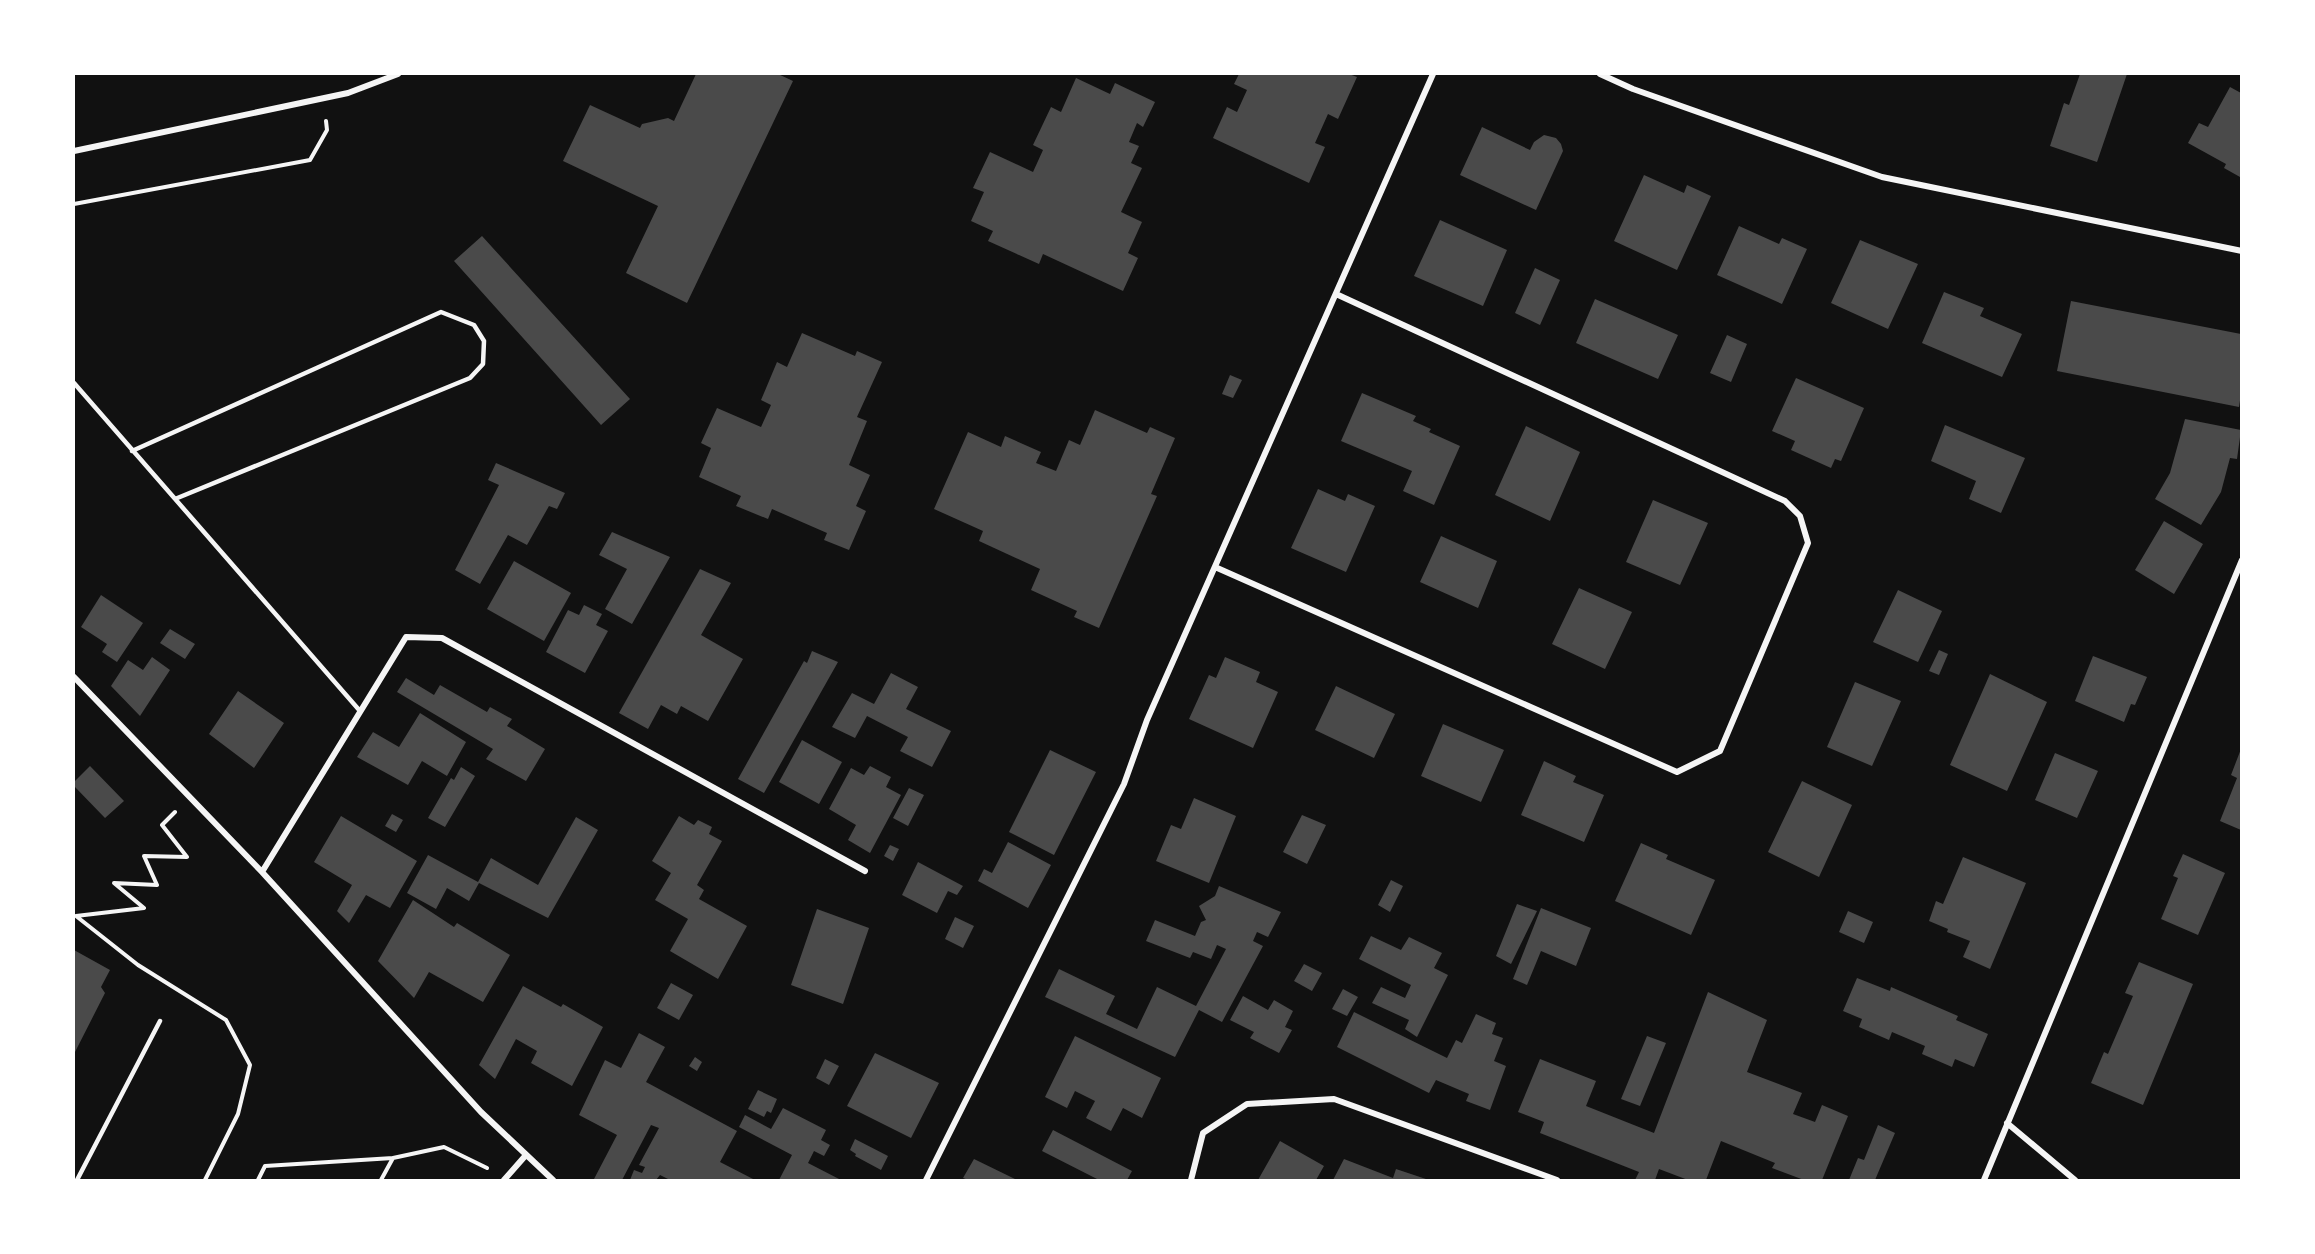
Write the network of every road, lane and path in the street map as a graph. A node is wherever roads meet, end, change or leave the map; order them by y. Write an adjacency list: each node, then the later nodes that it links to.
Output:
1 (398, 74): 4 (street)
2 (1433, 74): 8 (street)
3 (1600, 74): 7 (street)
4 (322, 98): 5 (street); 6 (path)
5 (74, 151)
6 (74, 204)
7 (2241, 251)
8 (1336, 294): 13 (street); 13 (street)
9 (74, 383): 10 (lane)
10 (132, 451): 11 (lane); 11 (lane)
11 (175, 500): 15 (lane)
12 (2241, 560): 20 (street)
13 (1215, 567): 29 (street)
14 (74, 677): 16 (street)
15 (360, 711): 17 (street); 18 (street)
16 (189, 799): 18 (street); 25 (path)
17 (865, 871)
18 (262, 872): 21 (street)
19 (160, 1021): 24 (lane)
20 (2007, 1123): 32 (street); 33 (street)
21 (526, 1155): 23 (street); 28 (street)
22 (393, 1158): 23 (path); 26 (path); 27 (path)
23 (505, 1179)
24 (77, 1180)
25 (205, 1180)
26 (258, 1180)
27 (381, 1180)
28 (553, 1180)
29 (926, 1180)
30 (1191, 1180): 31 (street)
31 (1557, 1180)
32 (1984, 1180)
33 (2075, 1180)

